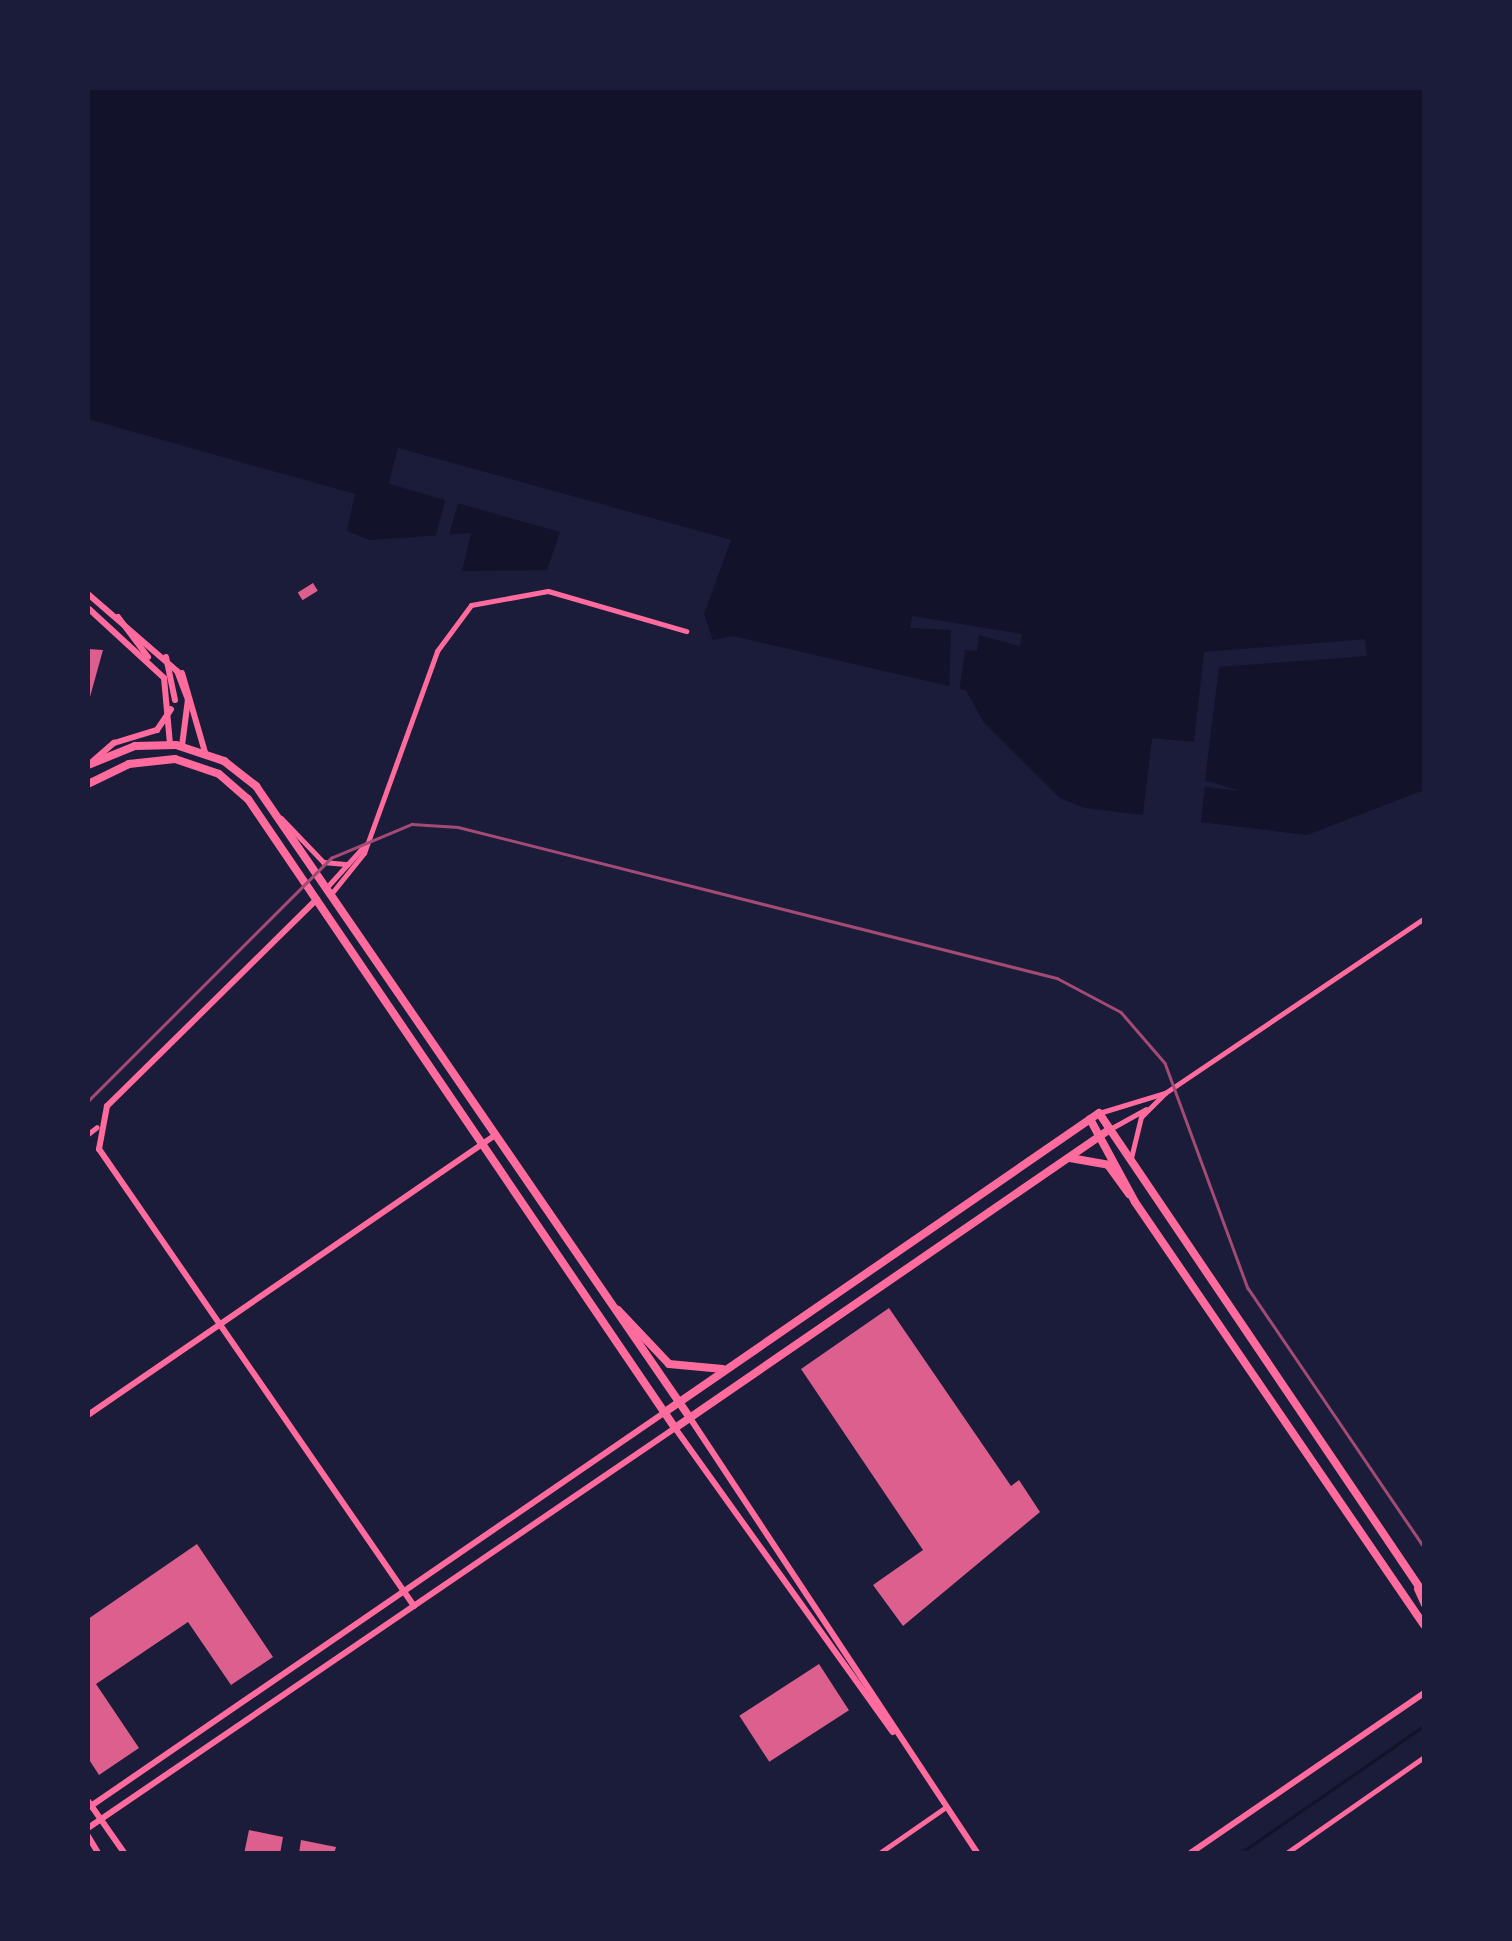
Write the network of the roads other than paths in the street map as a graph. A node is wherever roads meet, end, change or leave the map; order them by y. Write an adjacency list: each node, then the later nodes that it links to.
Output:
1 (88, 594): 2 (street)
2 (102, 602): 5 (street); 6 (street)
3 (88, 608): 5 (street)
4 (686, 631): 16 (street)
5 (148, 657): 7 (street)
6 (167, 657): 8 (street); 10 (street); 11 (street)
7 (172, 700): 8 (street); 13 (street)
8 (173, 721): 9 (street)
9 (170, 744): 10 (highway); 12 (highway); 13 (highway)
10 (182, 746): 11 (highway); 12 (highway)
11 (205, 752): 15 (highway)
12 (175, 759): 14 (highway); 19 (highway)
13 (90, 763)
14 (88, 784)
15 (278, 816): 17 (street); 18 (highway)
16 (370, 838): 17 (street); 18 (street)
17 (348, 864): 18 (street)
18 (329, 891): 19 (highway); 28 (highway)
19 (316, 900): 25 (street); 30 (highway)
20 (1424, 918): 21 (street)
21 (1165, 1094): 22 (street); 23 (street)
22 (1154, 1105): 26 (street); 32 (street)
23 (1099, 1113): 24 (highway); 26 (highway)
24 (1090, 1119): 29 (highway); 36 (highway)
25 (98, 1127): 27 (street); 35 (street)
26 (1110, 1128): 29 (highway); 32 (highway)
27 (88, 1134)
28 (496, 1135): 30 (street); 34 (highway)
29 (1100, 1136): 31 (highway); 33 (highway)
30 (484, 1144): 35 (street); 38 (highway)
31 (1066, 1159): 33 (highway); 40 (highway)
32 (1130, 1166): 42 (highway)
33 (1135, 1202): 47 (highway)
34 (588, 1276): 36 (highway); 37 (highway)
35 (220, 1323): 39 (street); 43 (street)
36 (728, 1367): 37 (highway)
37 (678, 1403): 38 (highway); 40 (highway)
38 (665, 1412): 41 (highway); 43 (street)
39 (88, 1415)
40 (690, 1418): 41 (highway); 49 (street)
41 (675, 1428): 46 (street); 49 (street)
42 (1414, 1578): 44 (highway); 45 (street)
43 (406, 1593): 46 (street); 51 (street)
44 (1424, 1594)
45 (1424, 1605)
46 (414, 1606): 53 (street)
47 (1424, 1625)
48 (1422, 1693): 60 (street)
49 (898, 1736): 52 (street)
50 (1424, 1757): 61 (street)
51 (89, 1805): 53 (street)
52 (946, 1807): 58 (street); 59 (street)
53 (101, 1818): 54 (street); 57 (street)
54 (88, 1828)
55 (88, 1836): 56 (street)
56 (100, 1854)
57 (125, 1854)
58 (878, 1854)
59 (978, 1854)
60 (1189, 1854)
61 (1285, 1854)

